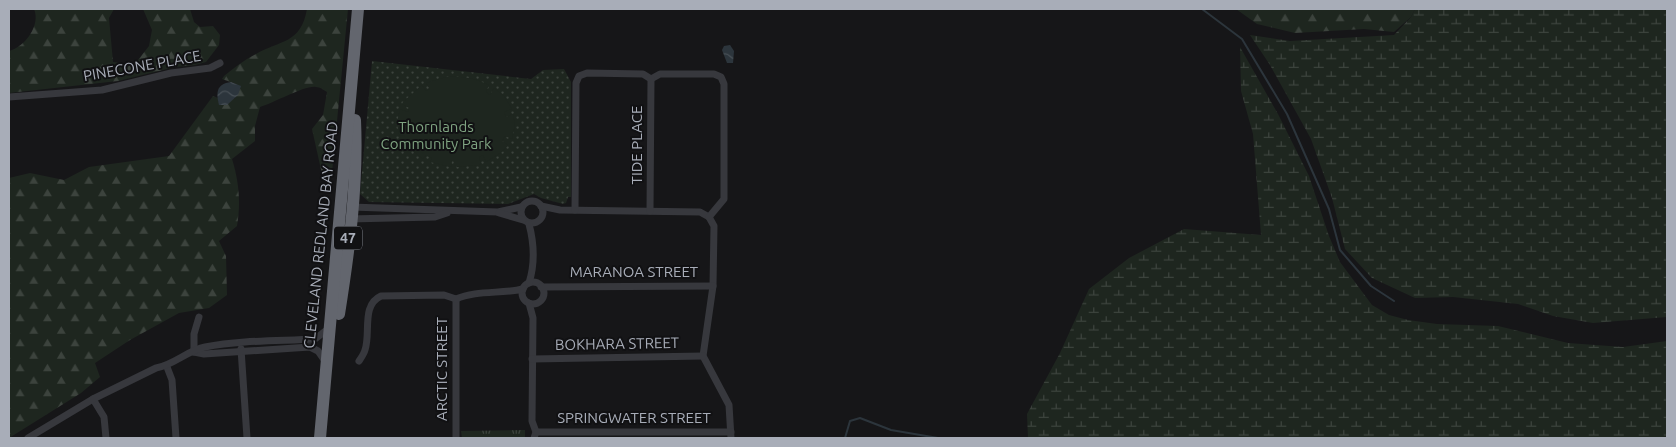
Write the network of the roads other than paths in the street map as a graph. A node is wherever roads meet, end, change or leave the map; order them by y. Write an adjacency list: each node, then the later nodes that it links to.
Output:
1 (358, 9): 12 (highway, CLEVELAND REDLAND BAY ROAD / 47)
2 (220, 63): 4 (street, PINECONE PLACE)
3 (651, 79): 8 (street); 9 (street, TIDE PLACE); 14 (street)
4 (9, 97)
5 (542, 206): 6 (street); 7 (street); 13 (street)
6 (521, 207): 11 (street); 15 (street)
7 (560, 210): 8 (street); 13 (street)
8 (575, 210): 9 (street)
9 (650, 211): 14 (street)
10 (448, 212): 11 (street); 12 (street); 12 (street)
11 (498, 212): 15 (street)
12 (345, 213): 29 (highway, CLEVELAND REDLAND BAY ROAD / 47); 38 (highway, CLEVELAND REDLAND BAY ROAD / 47)
13 (543, 215): 16 (street)
14 (709, 217): 20 (street)
15 (526, 222): 16 (street); 17 (street)
16 (538, 222): 17 (street)
17 (533, 238): 18 (street)
18 (533, 270): 19 (street); 22 (street)
19 (529, 283): 21 (street); 22 (street)
20 (713, 286): 22 (street, MARANOA STREET); 32 (street)
21 (523, 289): 23 (street); 24 (street)
22 (541, 292): 26 (street); 28 (street)
23 (505, 294): 24 (street); 25 (street)
24 (523, 298): 26 (street)
25 (456, 299): 34 (street); 46 (street, ARCTIC STREET)
26 (529, 303): 28 (street)
27 (199, 317): 31 (street)
28 (533, 318): 33 (street)
29 (329, 328): 30 (street); 35 (highway, CLEVELAND REDLAND BAY ROAD / 47)
30 (240, 348): 31 (street); 35 (street); 44 (street)
31 (194, 352): 36 (street)
32 (703, 356): 33 (street, BOKHARA STREET); 40 (street)
33 (532, 359): 39 (street)
34 (359, 361)
35 (326, 362): 38 (highway, CLEVELAND REDLAND BAY ROAD / 47)
36 (167, 367): 37 (street); 43 (street)
37 (94, 399): 41 (street); 42 (street)
38 (323, 402): 45 (highway, CLEVELAND REDLAND BAY ROAD / 47)
39 (535, 435): 40 (street, SPRINGWATER STREET)
40 (731, 435)
41 (28, 438)
42 (106, 438)
43 (176, 438)
44 (247, 438)
45 (320, 438)
46 (456, 438)

